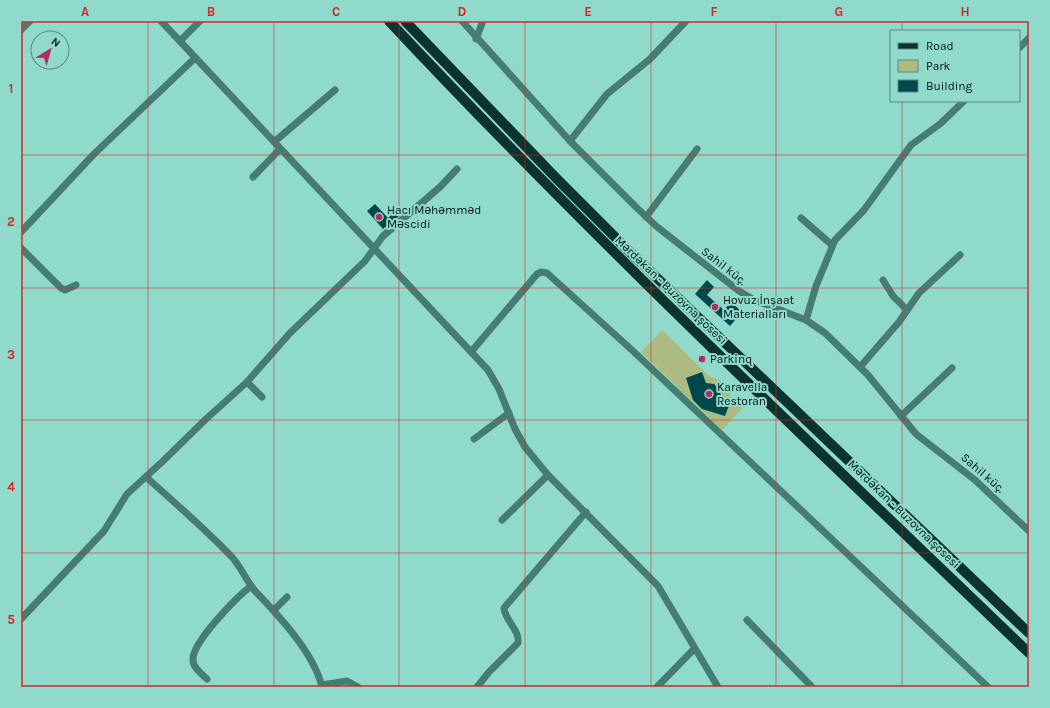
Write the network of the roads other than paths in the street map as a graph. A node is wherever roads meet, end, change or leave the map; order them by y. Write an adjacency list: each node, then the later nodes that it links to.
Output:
1 (30, 21): 9 (street)
2 (161, 21): 12 (street)
3 (200, 21): 12 (street)
4 (389, 21): 54 (main road, Mərdəkan - Buzovna şosesi)
5 (405, 21): 52 (main road, Mərdəkan - Buzovna şosesi)
6 (462, 21): 11 (street, Sahil küç.)
7 (483, 21): 11 (street)
8 (686, 21): 17 (street)
9 (21, 30)
10 (1029, 38): 13 (street)
11 (476, 39): 17 (street, Sahil küç.)
12 (180, 41): 14 (street)
13 (1020, 47)
14 (195, 58): 18 (street); 25 (street)
15 (335, 90): 18 (street)
16 (963, 102): 26 (street)
17 (570, 141): 23 (street, Sahil küç.)
18 (274, 142): 19 (street)
19 (280, 148): 22 (street); 28 (street)
20 (697, 149): 23 (street)
21 (457, 169): 28 (street)
22 (253, 177)
23 (646, 217): 33 (street, Sahil küç.)
24 (802, 218): 26 (street)
25 (21, 232)
26 (832, 245): 33 (street)
27 (21, 248): 31 (street)
28 (374, 248): 34 (street); 37 (street)
29 (960, 255): 32 (street)
30 (883, 280): 32 (street)
31 (76, 284)
32 (907, 310): 35 (street)
33 (806, 320): 35 (street, Sahil küç.)
34 (471, 352): 39 (street); 62 (street)
35 (860, 367): 40 (street, Sahil küç.)
36 (952, 368): 40 (street)
37 (247, 382): 38 (street); 43 (street)
38 (262, 397)
39 (509, 413): 41 (street); 42 (street)
40 (901, 416): 46 (street, Sahil küç.)
41 (474, 438)
42 (548, 475): 44 (street); 45 (street)
43 (146, 477): 47 (street); 50 (street)
44 (586, 512): 53 (street); 58 (street)
45 (502, 520)
46 (1029, 532)
47 (251, 586): 49 (street); 55 (street)
48 (287, 597): 49 (street)
49 (274, 610): 56 (street)
50 (21, 619)
51 (748, 620): 61 (street)
52 (1029, 633)
53 (694, 649): 59 (street); 60 (street)
54 (1029, 653)
55 (207, 679)
56 (322, 686): 57 (street)
57 (358, 687)
58 (477, 687)
59 (657, 687)
60 (718, 687)
61 (812, 687)
62 (988, 687)

